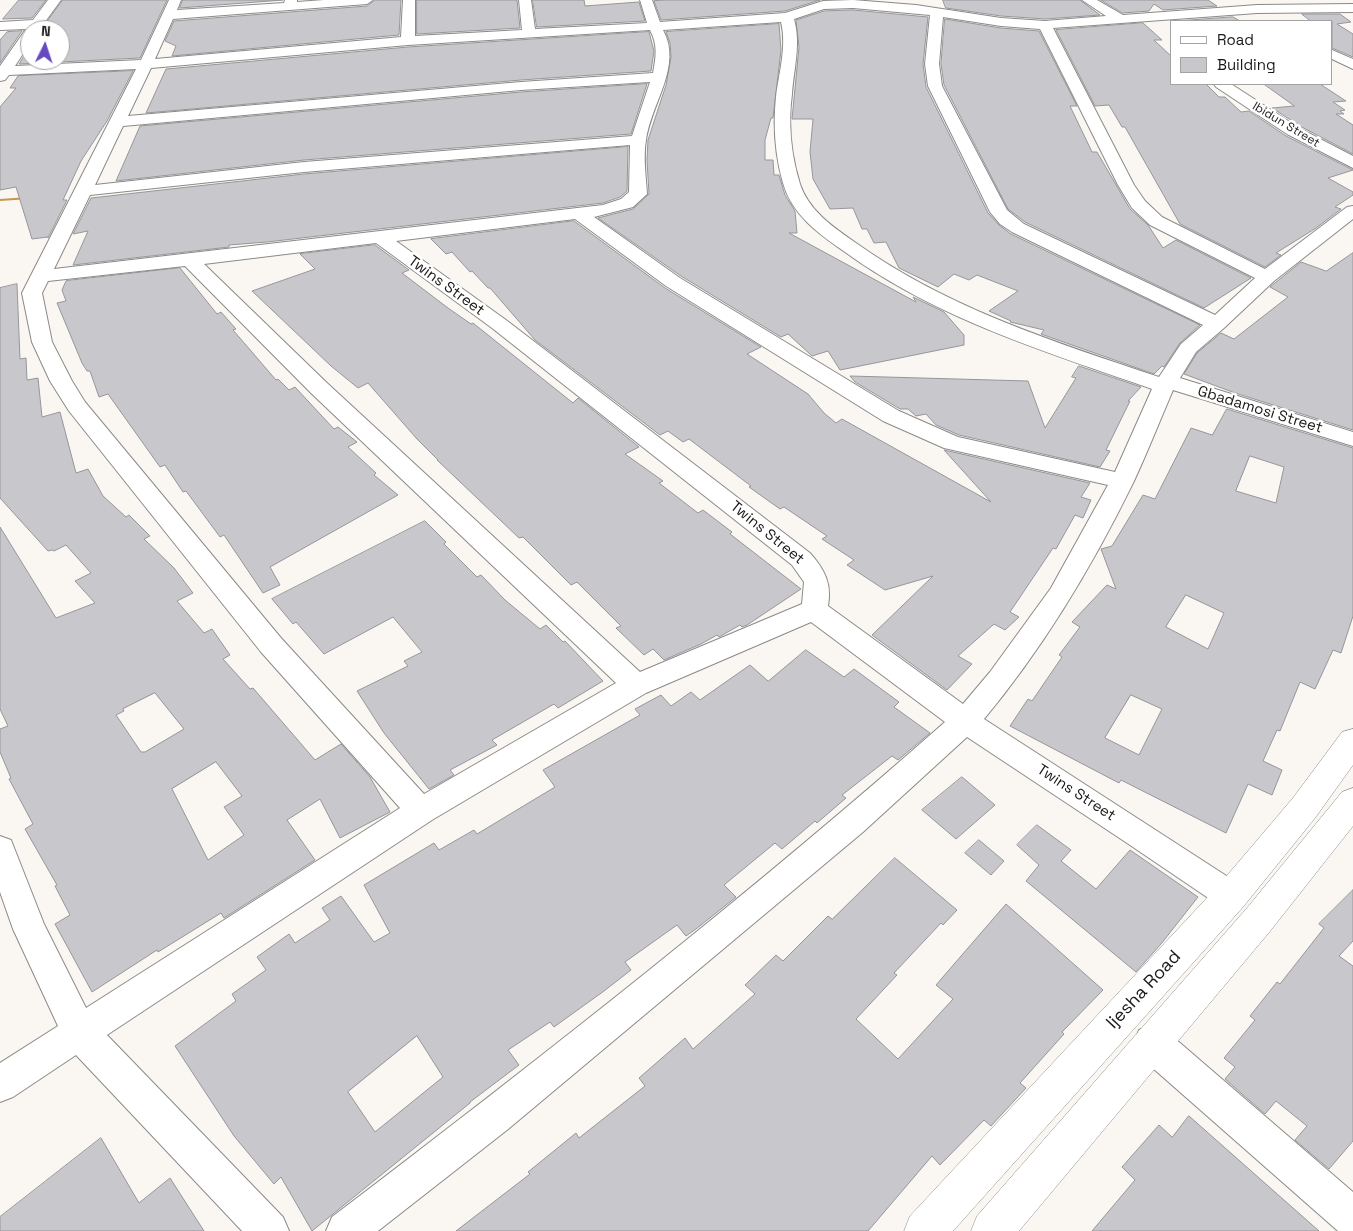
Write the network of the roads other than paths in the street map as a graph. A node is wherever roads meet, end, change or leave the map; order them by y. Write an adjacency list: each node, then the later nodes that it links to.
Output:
1 (55, 0): 18 (street)
2 (367, 0): 9 (street)
3 (408, 0): 27 (street)
4 (524, 0): 26 (street)
5 (646, 0): 21 (street)
6 (797, 0): 13 (street)
7 (1088, 0): 19 (street)
8 (1238, 0): 14 (street)
9 (290, 4): 11 (street)
10 (914, 4): 13 (street); 15 (street)
11 (171, 7): 30 (street)
12 (1353, 8): 14 (street)
13 (812, 9): 16 (street)
14 (1257, 9): 17 (street); 20 (street)
15 (937, 13): 22 (street); 45 (street)
16 (786, 17): 21 (street); 46 (street, Gbadamosi Street)
17 (1155, 17): 19 (street); 25 (street)
18 (40, 20)
19 (1122, 20): 22 (street)
20 (1276, 20)
21 (654, 25): 26 (street); 33 (street)
22 (1045, 25): 44 (street)
23 (0, 26): 24 (street)
24 (20, 28)
25 (1166, 29)
26 (529, 33): 27 (street)
27 (408, 41): 30 (street)
28 (20, 47): 32 (street)
29 (1333, 55): 31 (street)
30 (146, 64): 32 (street); 35 (street)
31 (1353, 65)
32 (2, 73)
33 (659, 77): 35 (street); 36 (street)
34 (1223, 85): 37 (street, Ibidun Street)
35 (116, 122): 38 (street)
36 (638, 140): 38 (street); 40 (street)
37 (1353, 164)
38 (83, 191): 43 (street)
39 (1353, 211): 44 (street)
40 (578, 213): 41 (street); 48 (street)
41 (380, 238): 42 (street); 49 (street, Twins Street)
42 (190, 261): 43 (street); 50 (street)
43 (39, 276): 54 (street)
44 (1267, 277): 45 (street)
45 (1217, 324): 46 (street)
46 (1165, 384): 47 (street, Gbadamosi Street); 48 (street)
47 (1353, 439)
48 (1122, 481): 51 (street)
49 (814, 610): 50 (street); 51 (street, Twins Street)
50 (636, 685): 54 (street)
51 (966, 720): 56 (street, Twins Street); 62 (street)
52 (1353, 741): 56 (main road, Ijesha Road)
53 (1353, 802): 58 (main road)
54 (421, 812): 57 (street)
55 (0, 850): 57 (street)
56 (1231, 896): 63 (main road, Ijesha Road)
57 (79, 1032): 59 (street); 61 (street)
58 (1152, 1043): 60 (street); 64 (main road)
59 (0, 1084)
60 (1353, 1218)
61 (268, 1231)
62 (346, 1231)
63 (925, 1231)
64 (992, 1231)

